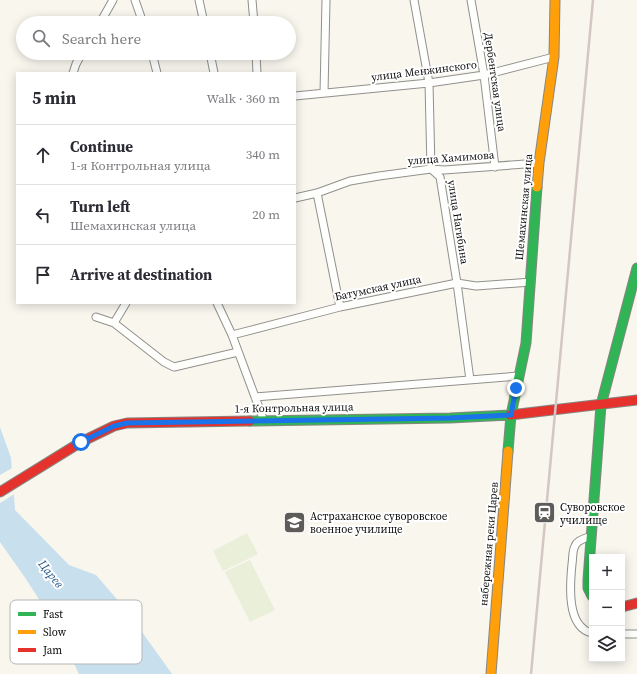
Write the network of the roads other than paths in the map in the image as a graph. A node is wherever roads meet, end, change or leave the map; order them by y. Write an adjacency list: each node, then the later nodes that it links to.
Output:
1 (113, 0): 9 (street)
2 (134, 0): 10 (street)
3 (199, 0): 11 (street)
4 (252, 0): 12 (street)
5 (326, 0): 24 (street)
6 (414, 0): 23 (street)
7 (471, 0): 22 (street, Дербентская улица)
8 (555, 0): 13 (main road, Шемахинская улица)
9 (104, 16)
10 (140, 16)
11 (202, 16)
12 (253, 16)
13 (554, 57): 22 (street, улица Менжинского); 26 (main road, Шемахинская улица)
14 (78, 60): 18 (street)
15 (154, 60): 19 (street)
16 (211, 60): 20 (street)
17 (256, 60): 21 (street)
18 (73, 72)
19 (157, 72)
20 (214, 72)
21 (257, 72)
22 (484, 75): 23 (street, улица Менжинского); 27 (street, Дербентская улица)
23 (429, 83): 24 (street, улица Менжинского); 28 (street)
24 (324, 93): 25 (street, улица Менжинского)
25 (296, 96)
26 (539, 162): 27 (street, улица Хамимова); 32 (main road, Шемахинская улица)
27 (495, 167): 28 (street, улица Хамимова)
28 (431, 169): 29 (street, улица Хамимова); 33 (street, улица Нагибина)
29 (317, 193): 30 (street, улица Хамимова); 36 (street)
30 (296, 198)
31 (637, 268): 45 (main road)
32 (530, 282): 33 (street, Батумская улица); 41 (main road, Шемахинская улица)
33 (457, 283): 36 (street, Батумская улица); 42 (street, улица Нагибина)
34 (125, 304): 38 (street)
35 (217, 304): 39 (street)
36 (340, 307): 39 (street, Батумская улица)
37 (96, 316): 38 (street)
38 (114, 323): 40 (street)
39 (232, 335): 40 (street)
40 (238, 352): 43 (street)
41 (518, 376): 42 (street); 46 (main road, Шемахинская улица)
42 (470, 380): 43 (street)
43 (255, 397): 47 (street)
44 (637, 400): 45 (main road, 1-я Контрольная улица)
45 (601, 405): 46 (main road, 1-я Контрольная улица); 49 (main road)
46 (511, 415): 47 (main road, 1-я Контрольная улица); 56 (main road, набережная реки Царев)
47 (264, 421): 48 (main road, 1-я Контрольная улица)
48 (0, 492)
49 (590, 536): 50 (main road); 53 (street)
50 (589, 590)
51 (637, 603): 52 (main road)
52 (625, 605)
53 (589, 632)
54 (625, 634): 55 (street)
55 (637, 634)
56 (490, 674)

